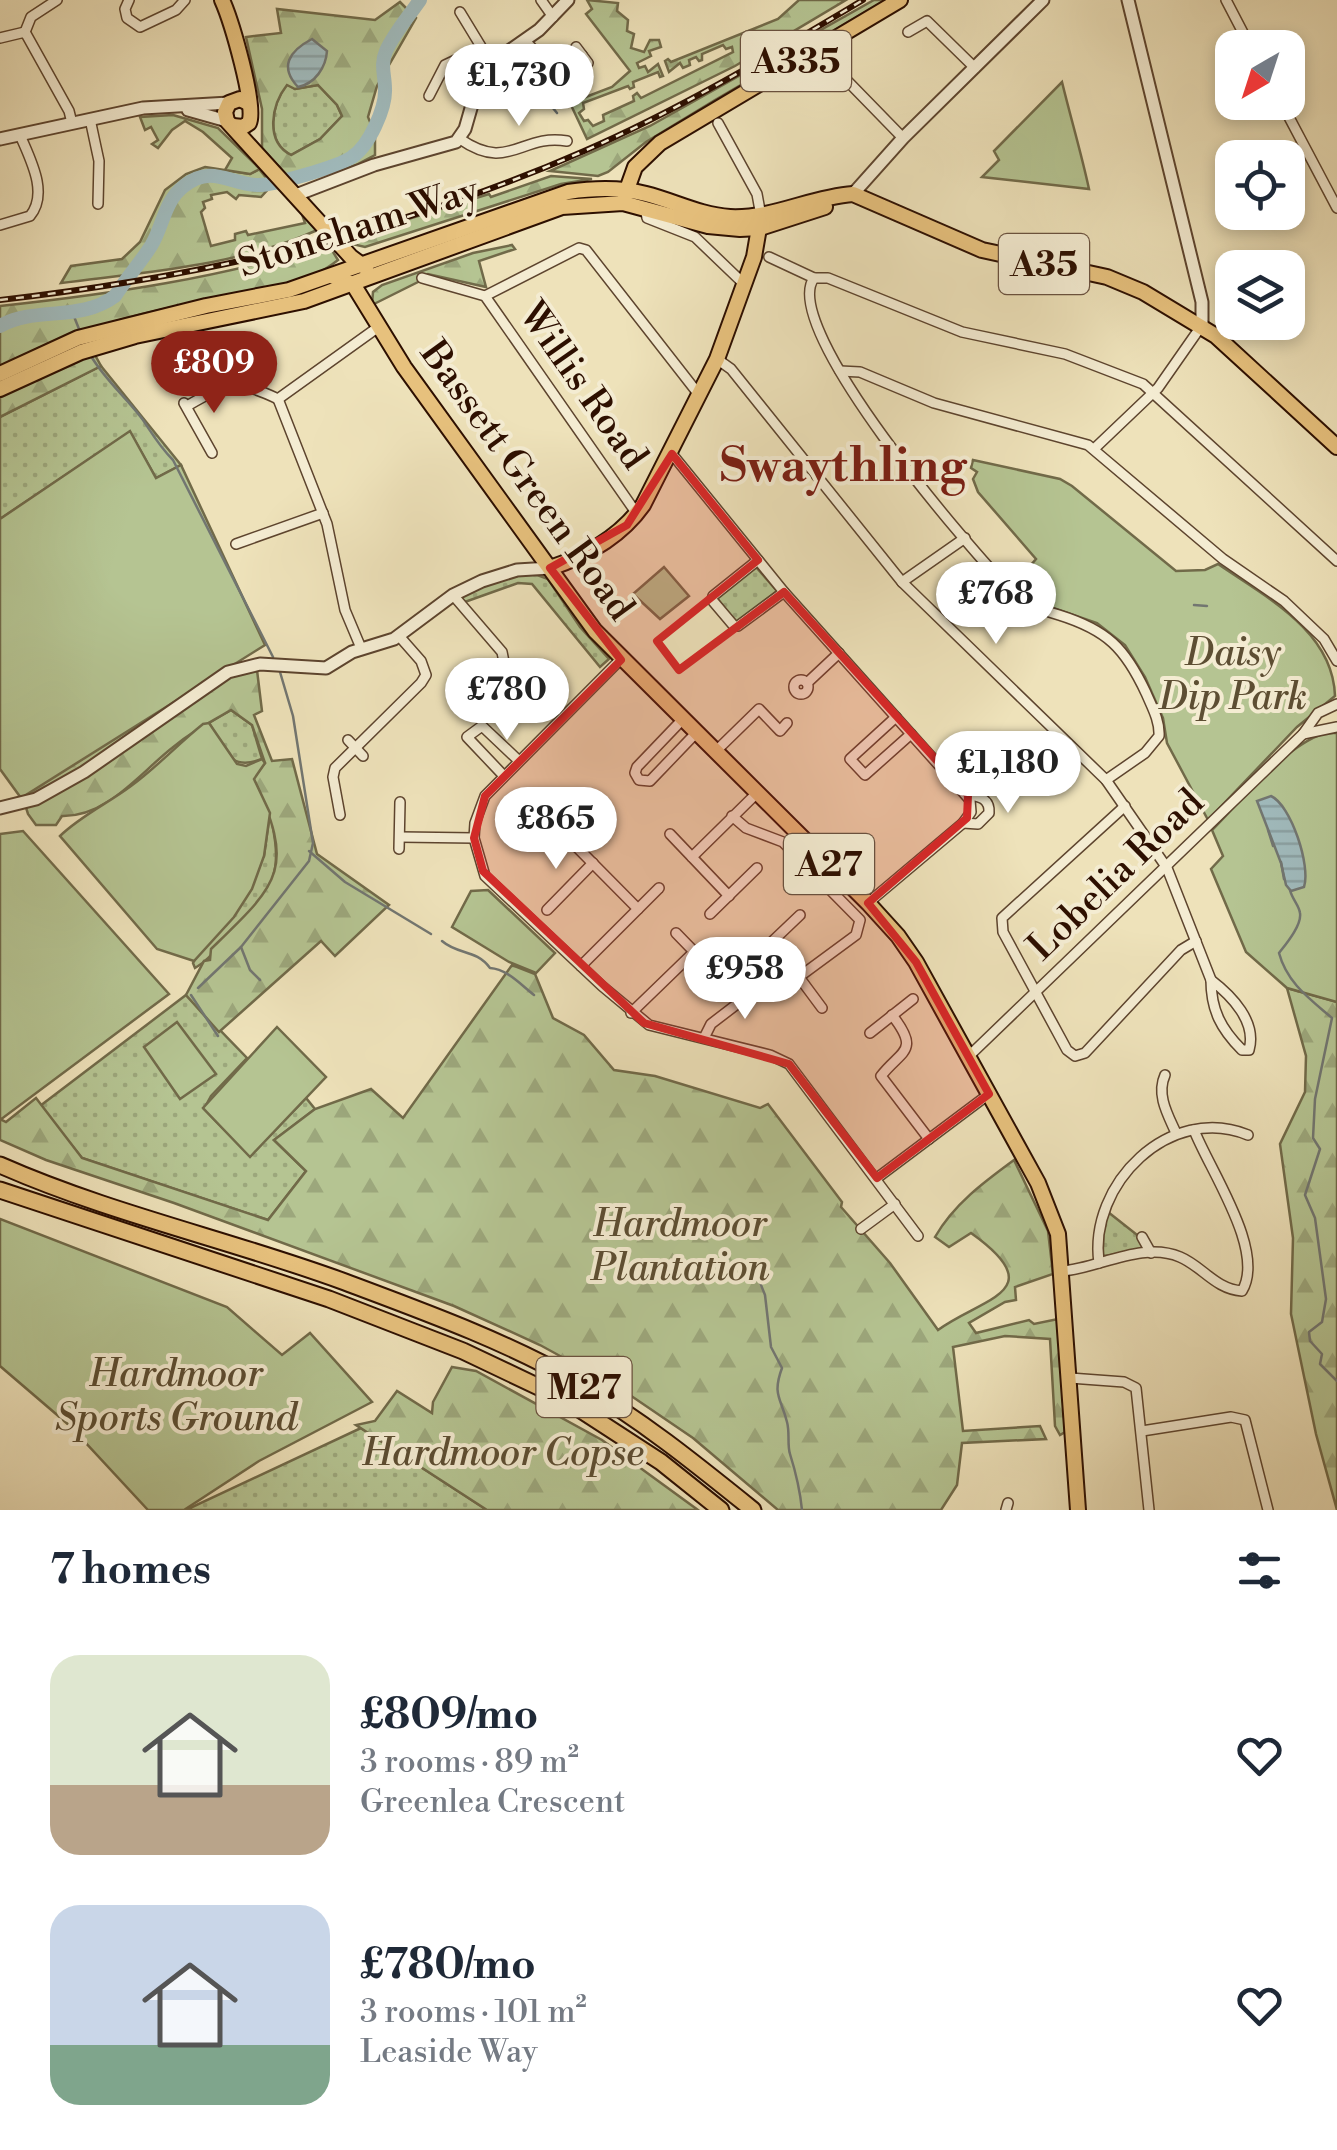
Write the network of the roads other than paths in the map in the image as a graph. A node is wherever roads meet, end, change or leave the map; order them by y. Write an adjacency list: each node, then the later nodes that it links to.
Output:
1 (33, 0): 12 (street)
2 (57, 0): 12 (street)
3 (129, 0): 4 (street)
4 (185, 0)
5 (222, 0): 25 (main road)
6 (541, 0): 14 (street)
7 (568, 0): 14 (street)
8 (900, 0): 42 (main road, A335)
9 (1043, 0): 24 (street)
10 (1128, 0): 65 (street)
11 (1226, 0): 15 (street)
12 (39, 10): 16 (street)
13 (460, 12): 20 (street)
14 (552, 17): 19 (street)
15 (1242, 30)
16 (25, 32): 18 (street); 32 (street)
17 (908, 32): 24 (street)
18 (0, 38)
19 (524, 41): 22 (street); 23 (street)
20 (480, 48): 23 (street); 26 (street)
21 (834, 52): 37 (street)
22 (582, 55)
23 (490, 62): 38 (street)
24 (975, 68): 37 (street)
25 (241, 69): 27 (main road); 28 (main road)
26 (428, 96)
27 (230, 102): 28 (main road); 29 (street); 33 (main road)
28 (248, 102): 34 (main road)
29 (182, 108): 30 (street); 33 (street)
30 (90, 120): 32 (street); 49 (street)
31 (1291, 120): 51 (street)
32 (72, 123): 36 (street)
33 (230, 123): 34 (main road); 41 (main road)
34 (249, 123): 41 (main road)
35 (718, 123): 53 (street)
36 (20, 135): 39 (street); 54 (street)
37 (903, 138): 43 (street)
38 (460, 139): 40 (street); 46 (street)
39 (0, 140)
40 (567, 141)
41 (256, 153): 46 (main road)
42 (644, 157): 44 (main road); 47 (main road, A335); 50 (main road)
43 (873, 170): 45 (street); 48 (street)
44 (596, 188): 47 (main road, Stoneham Way); 52 (main road, Stoneham Way)
45 (853, 194): 48 (main road, A35); 53 (main road)
46 (296, 196): 56 (main road)
47 (624, 197): 50 (main road); 59 (main road, Stoneham Way)
48 (883, 206): 67 (main road, A35)
49 (98, 207)
50 (649, 207): 53 (main road); 55 (main road); 64 (street)
51 (1337, 208)
52 (493, 216): 56 (main road); 58 (main road, Stoneham Way)
53 (760, 222): 55 (main road); 57 (main road)
54 (0, 225)
55 (730, 228): 57 (main road)
56 (347, 252): 58 (main road)
57 (762, 257): 62 (street); 64 (main road)
58 (360, 265): 59 (main road); 60 (main road, Stoneham Way)
59 (382, 272): 63 (main road, Stoneham Way)
60 (331, 276): 63 (main road); 73 (main road, Stoneham Way)
61 (422, 278): 66 (street, Willis Road)
62 (814, 278): 72 (street); 76 (street)
63 (353, 284): 69 (main road, Bassett Green Road / A27); 75 (main road, Stoneham Way)
64 (744, 284): 71 (main road)
65 (1198, 295): 67 (street); 68 (street)
66 (486, 296): 77 (street); 84 (street, Willis Road)
67 (1184, 314): 68 (main road, A35)
68 (1202, 325): 76 (street); 79 (main road, A35)
69 (377, 328): 78 (street); 89 (main road, Bassett Green Road / A27)
70 (194, 336): 74 (street)
71 (717, 359): 77 (main road); 90 (street)
72 (840, 371): 80 (street); 85 (street)
73 (0, 374)
74 (220, 387): 78 (street); 81 (street)
75 (0, 389)
76 (1154, 392): 80 (street); 88 (street)
77 (700, 396): 82 (main road)
78 (278, 399): 83 (street)
79 (1337, 447)
80 (1094, 448): 97 (street)
81 (212, 453)
82 (672, 454): 84 (main road); 87 (street)
83 (323, 513): 86 (street); 94 (street)
84 (637, 514): 89 (main road)
85 (964, 538): 90 (street); 111 (street)
86 (243, 546)
87 (758, 560): 91 (street); 91 (street)
88 (1337, 562)
89 (550, 568): 92 (street); 96 (main road, Bassett Green Road / A27)
90 (902, 582): 111 (street)
91 (784, 592): 95 (street)
92 (453, 596): 93 (street); 98 (street)
93 (399, 636): 94 (street); 118 (street)
94 (361, 648): 117 (street)
95 (839, 653): 99 (street); 101 (street)
96 (621, 660): 102 (main road, Bassett Green Road / A27); 109 (street)
97 (1337, 661)
98 (504, 662)
99 (807, 684)
100 (1337, 704): 107 (street, Lobelia Road)
101 (896, 717): 106 (street); 106 (street)
102 (682, 720): 105 (main road, Bassett Green Road / A27); 105 (street)
103 (788, 724): 108 (street)
104 (1337, 726): 107 (street)
105 (696, 734): 108 (main road, Bassett Green Road / A27)
106 (912, 734): 113 (street)
107 (1303, 734): 130 (street, Lobelia Road)
108 (716, 752): 112 (main road, Bassett Green Road / A27)
109 (518, 760): 110 (street); 110 (street)
110 (503, 775): 125 (street)
111 (1106, 780): 116 (street)
112 (757, 793): 119 (street); 133 (main road, Bassett Green Road / A27)
113 (968, 795): 121 (street); 121 (street)
114 (585, 796): 122 (street)
115 (400, 802): 124 (street)
116 (1125, 806): 130 (street); 149 (street)
117 (0, 808)
118 (340, 814)
119 (732, 816): 127 (street); 146 (street)
120 (547, 817): 122 (street)
121 (962, 823): 133 (street)
122 (556, 825): 128 (street)
123 (670, 834): 127 (street)
124 (400, 837): 125 (street); 126 (street)
125 (474, 838): 143 (street)
126 (399, 849)
127 (692, 856): 132 (street)
128 (593, 862): 134 (street); 135 (street)
129 (757, 868): 132 (street)
130 (1166, 868): 139 (street); 149 (street, Lobelia Road)
131 (659, 888): 134 (street)
132 (729, 896): 136 (street)
133 (868, 903): 157 (main road, Bassett Green Road / A27)
134 (638, 908): 143 (street)
135 (547, 910)
136 (710, 914)
137 (800, 915): 140 (street)
138 (676, 933): 141 (street)
139 (1196, 941): 147 (street); 149 (street)
140 (773, 942): 142 (street); 146 (street)
141 (694, 952): 144 (street); 153 (street)
142 (755, 958)
143 (581, 966): 153 (street)
144 (710, 968)
145 (720, 978): 151 (street)
146 (800, 978): 152 (street)
147 (1211, 980): 147 (street)
148 (758, 988): 151 (street)
149 (1036, 992): 157 (street, Lobelia Road)
150 (913, 1000): 154 (street)
151 (739, 1002): 156 (street)
152 (822, 1008)
153 (631, 1013): 156 (street)
154 (892, 1015): 155 (street); 163 (street)
155 (870, 1032)
156 (704, 1038): 165 (street)
157 (968, 1057): 159 (main road, Bassett Green Road / A27)
158 (1165, 1076): 162 (street)
159 (989, 1094): 163 (street); 173 (main road, Bassett Green Road / A27)
160 (1243, 1129): 161 (street)
161 (1194, 1130): 162 (street); 174 (street)
162 (1176, 1134): 172 (street)
163 (929, 1138): 165 (street)
164 (0, 1165): 181 (highway, M27)
165 (877, 1178): 167 (street)
166 (0, 1190): 180 (highway, M27)
167 (896, 1204): 168 (street); 169 (street)
168 (861, 1229)
169 (918, 1236)
170 (1142, 1236): 171 (street)
171 (1151, 1253): 172 (street); 174 (street)
172 (1099, 1263): 173 (street)
173 (1062, 1271): 177 (main road, Bassett Green Road / A27)
174 (1220, 1284): 175 (street)
175 (1214, 1297)
176 (1136, 1370): 178 (street)
177 (1070, 1378): 178 (street); 182 (main road, Bassett Green Road / A27)
178 (1131, 1384): 179 (street)
179 (1142, 1431): 183 (street); 184 (street)
180 (721, 1510)
181 (753, 1510)
182 (1078, 1510)
183 (1150, 1510)
184 (1268, 1510)

